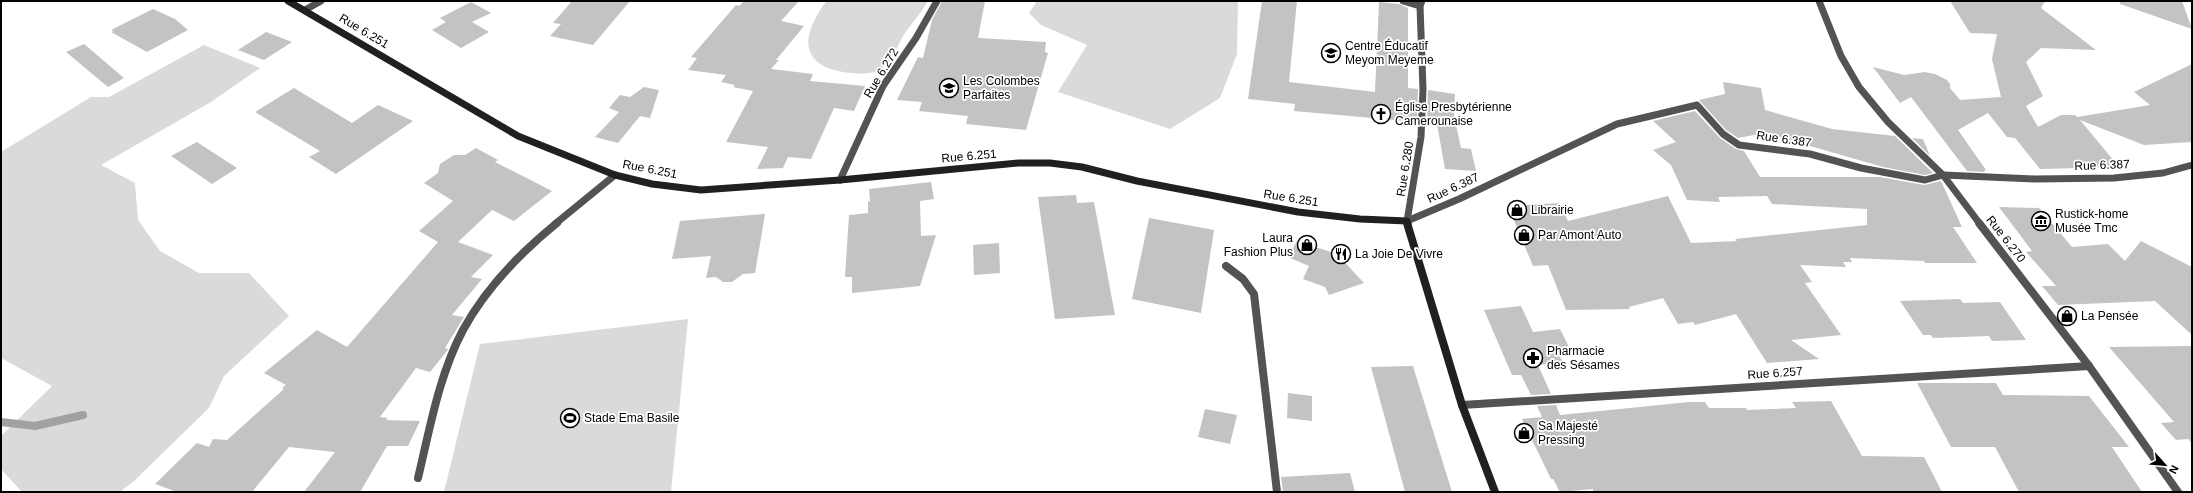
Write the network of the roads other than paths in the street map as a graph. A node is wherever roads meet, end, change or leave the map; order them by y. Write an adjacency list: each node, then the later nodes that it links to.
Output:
1 (288, 1): 7 (main road, Rue 6.251)
2 (321, 1): 7 (street)
3 (937, 1): 11 (street, Rue 6.272)
4 (1403, 1): 6 (street)
5 (1819, 1): 10 (street, Rue 6.270)
6 (1421, 3): 12 (street, Rue 6.280)
7 (305, 10): 9 (main road, Rue 6.251)
8 (2192, 165): 10 (street, Rue 6.387)
9 (615, 175): 11 (main road, Rue 6.251); 16 (street)
10 (1943, 175): 12 (street, Rue 6.387); 14 (street, Rue 6.270)
11 (840, 180): 12 (main road, Rue 6.251)
12 (1408, 221): 15 (main road)
13 (1226, 266): 17 (street)
14 (2089, 366): 15 (street, Rue 6.257); 19 (street, Rue 6.270)
15 (1462, 405): 18 (main road)
16 (418, 478)
17 (1277, 492)
18 (1495, 492)
19 (2178, 492)

